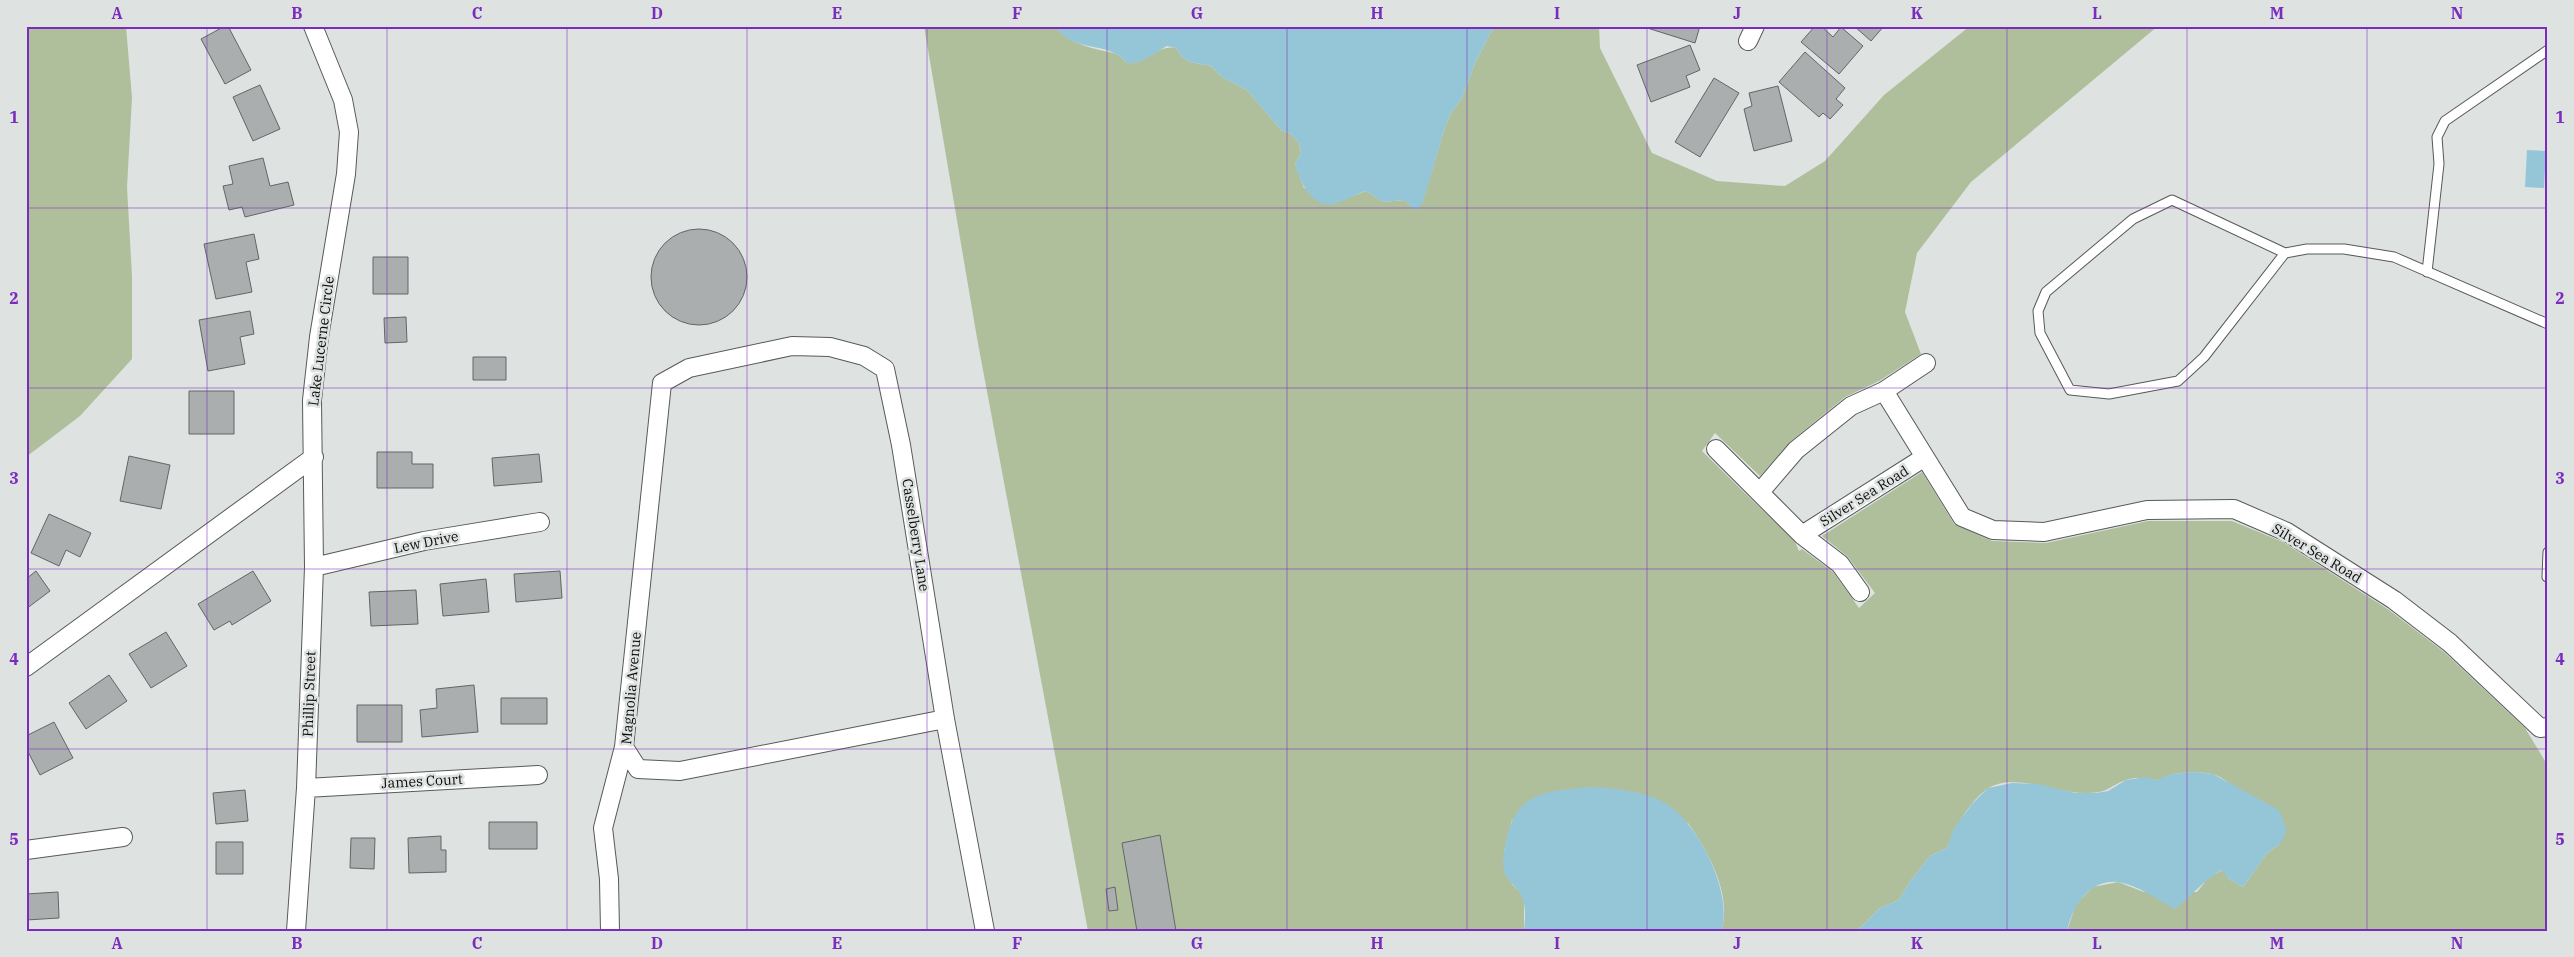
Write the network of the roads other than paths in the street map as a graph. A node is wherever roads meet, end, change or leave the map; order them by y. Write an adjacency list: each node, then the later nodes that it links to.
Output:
1 (313, 26): 10 (street, Lake Lucerne Circle)
2 (2548, 50): 4 (lane)
3 (2285, 253): 3 (lane); 4 (lane)
4 (2427, 272): 5 (lane)
5 (2548, 324)
6 (1926, 363): 8 (street)
7 (662, 383): 20 (street, Casselberry Lane); 22 (street, Magnolia Avenue)
8 (1884, 391): 11 (street, Silver Sea Road); 12 (street)
9 (1716, 449): 12 (street, Silver Sea Road)
10 (314, 457): 16 (street, Phillip Street); 19 (street)
11 (1926, 457): 14 (street, Silver Sea Road); 21 (street, Silver Sea Road)
12 (1760, 492): 14 (street, Silver Sea Road)
13 (540, 522): 16 (street, Lew Drive)
14 (1802, 535): 18 (street, Silver Sea Road)
15 (2548, 552): 17 (lane)
16 (314, 567): 24 (street, Phillip Street)
17 (2547, 577)
18 (1860, 592)
19 (26, 668)
20 (945, 719): 22 (street, Magnolia Avenue); 29 (street, Casselberry Lane)
21 (2548, 726)
22 (624, 747): 28 (street)
23 (538, 775): 24 (street, James Court)
24 (306, 788): 27 (street, Phillip Street)
25 (123, 837): 26 (street)
26 (26, 850)
27 (296, 931)
28 (610, 931)
29 (985, 931)

